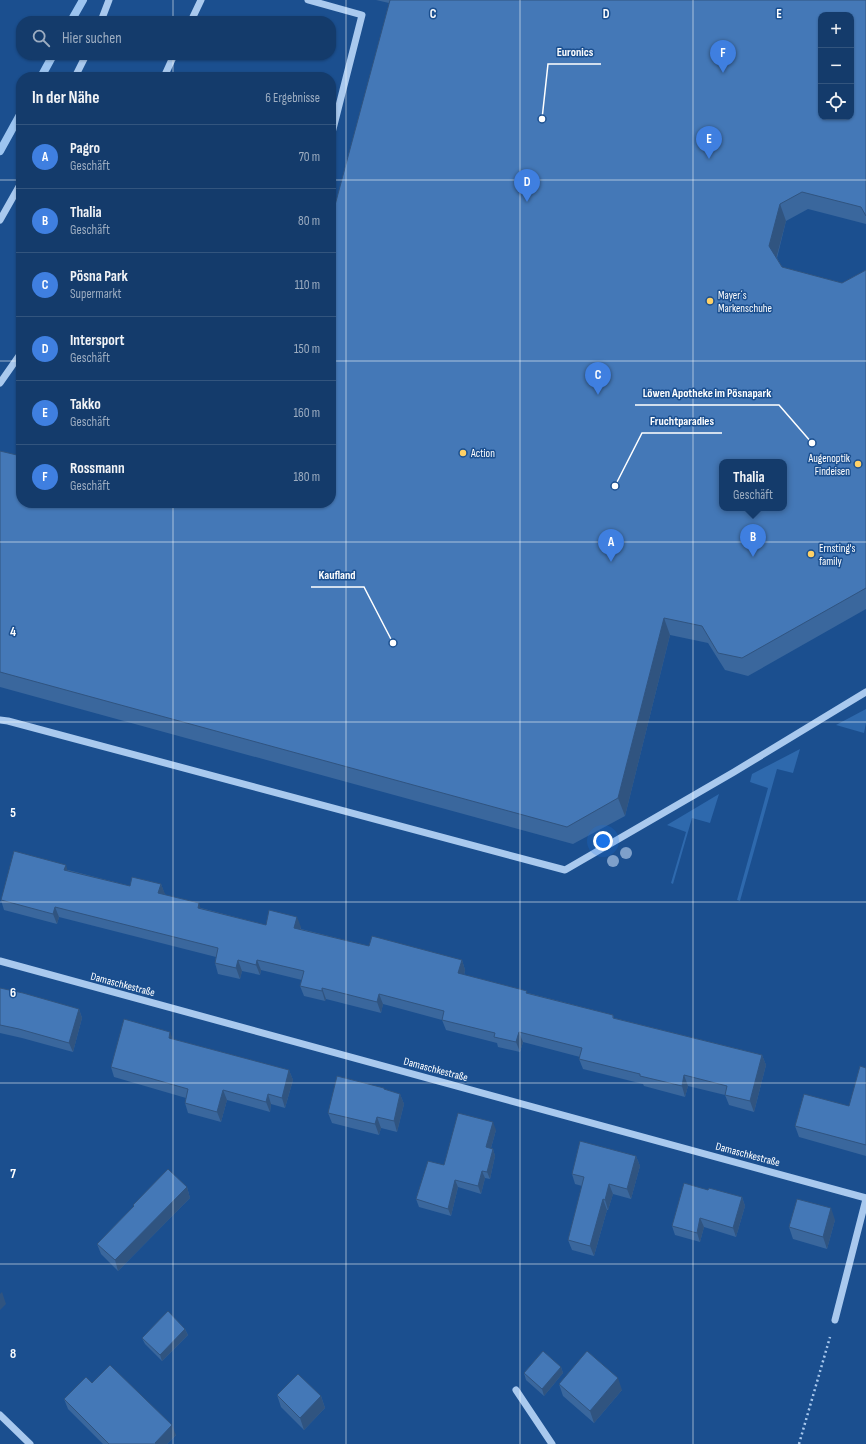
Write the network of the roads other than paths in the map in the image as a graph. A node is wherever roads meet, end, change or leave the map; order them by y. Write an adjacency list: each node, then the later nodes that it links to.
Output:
1 (109, 0): 4 (street)
2 (201, 0): 5 (street)
3 (308, 0): 10 (street)
4 (103, 16)
5 (193, 16)
6 (84, 60): 8 (street)
7 (172, 60): 9 (street)
8 (78, 72)
9 (166, 72)
10 (336, 117)
11 (16, 192): 12 (street)
12 (0, 220)
13 (16, 360): 14 (street)
14 (0, 384)
15 (866, 692): 16 (street)
16 (0, 720)
17 (0, 961): 18 (street, Damaschkestraße)
18 (866, 1199): 19 (street, Damaschkestraße)
19 (835, 1320)
20 (516, 1390): 23 (street)
21 (0, 1414): 22 (street)
22 (30, 1444)
23 (552, 1444)

